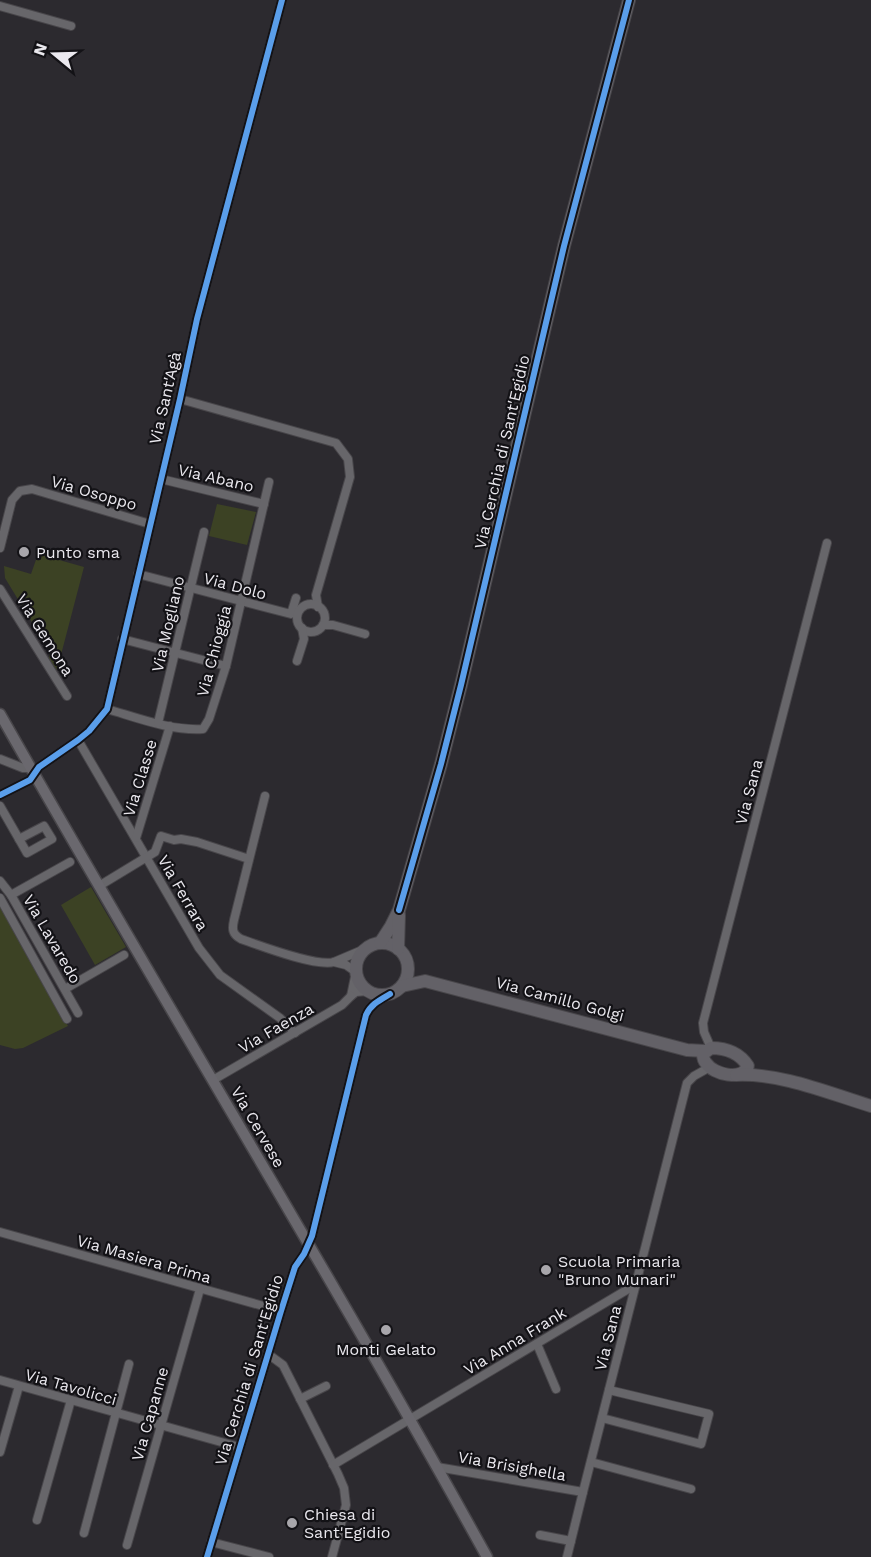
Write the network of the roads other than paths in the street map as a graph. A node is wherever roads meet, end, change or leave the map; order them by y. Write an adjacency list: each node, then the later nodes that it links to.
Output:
1 (282, 0): 5 (street, Via Sant'Agà)
2 (628, 0): 51 (main road, Via Cerchia di Sant'Egidio)
3 (0, 6): 4 (street)
4 (71, 26)
5 (180, 399): 6 (street, Via Sant'Agà); 16 (street)
6 (161, 479): 8 (street, Via Abano); 9 (street, Via Sant'Agà)
7 (269, 483): 8 (street, Via Chioggia)
8 (264, 504): 18 (street, Via Chioggia)
9 (150, 524): 12 (street, Via Osoppo); 13 (street, Via Sant'Agà)
10 (204, 532): 14 (street, Via Mogliano)
11 (827, 543): 68 (street, Via Sana)
12 (0, 548)
13 (138, 574): 14 (street, Via Dolo); 26 (street, Via Sant'Agà)
14 (190, 588): 18 (street, Via Dolo); 28 (street, Via Mogliano)
15 (0, 589): 31 (street, Via Gemona)
16 (316, 595): 19 (street); 20 (street)
17 (296, 598): 21 (street)
18 (241, 601): 21 (street, Via Dolo); 30 (street, Via Chioggia)
19 (307, 605): 20 (street); 21 (street)
20 (318, 607): 22 (street)
21 (294, 615): 23 (street)
22 (323, 622): 24 (street); 25 (street)
23 (302, 628): 24 (street); 27 (street)
24 (312, 632): 27 (street)
25 (365, 634)
26 (123, 639): 28 (street); 32 (street, Via Sant'Agà)
27 (304, 639): 29 (street)
28 (175, 652): 30 (street); 34 (street, Via Mogliano)
29 (297, 661)
30 (226, 666): 35 (street, Via Chioggia)
31 (67, 696)
32 (107, 709): 34 (street, Via Chioggia); 36 (street, Via Sant'Agà)
33 (1, 715): 38 (main road, Via Cervese)
34 (158, 723): 35 (street, Via Chioggia)
35 (170, 726): 42 (street, Via Classe)
36 (78, 740): 38 (street, Via Sant'Agà); 42 (street, Via Ferrara)
37 (0, 759): 38 (street)
38 (33, 771): 39 (street, Via Sant'Agà); 48 (main road, Via Cervese)
39 (0, 795)
40 (265, 796): 45 (street)
41 (0, 806): 43 (street)
42 (136, 838): 44 (street, Via Ferrara)
43 (19, 839)
44 (147, 857): 45 (street); 48 (street); 67 (street, Via Ferrara)
45 (249, 860): 56 (street)
46 (70, 862): 49 (street)
47 (0, 881): 49 (street, Via Lavaredo)
48 (99, 886): 72 (main road, Via Cervese)
49 (11, 895): 61 (street, Via Lavaredo)
50 (0, 898): 66 (street, Via Lavaredo)
51 (399, 910): 52 (main road); 54 (main road)
52 (380, 943): 53 (main road); 54 (main road)
53 (367, 948): 56 (street); 58 (main road)
54 (399, 950): 57 (main road)
55 (124, 955): 61 (street)
56 (334, 962): 58 (street)
57 (407, 962): 59 (main road); 60 (main road)
58 (356, 972): 62 (main road); 64 (street)
59 (425, 981): 60 (main road, Via Camillo Golgi); 68 (main road, Via Camillo Golgi)
60 (402, 986): 63 (main road)
61 (65, 989): 65 (street, Via Lavaredo)
62 (368, 991): 63 (main road); 64 (street)
63 (390, 994): 75 (street, Via Cerchia di Sant'Egidio)
64 (351, 996): 67 (street, Via Faenza)
65 (78, 1013)
66 (67, 1019)
67 (295, 1033): 72 (street, Via Faenza)
68 (708, 1056): 69 (main road); 70 (main road); 76 (street, Via Sana)
69 (743, 1058): 70 (main road); 71 (main road)
70 (736, 1075): 71 (main road)
71 (780, 1078): 73 (main road)
72 (213, 1080): 75 (main road, Via Cervese)
73 (871, 1106)
74 (0, 1232): 77 (street, Via Masiera Prima)
75 (309, 1244): 78 (street, Via Cerchia di Sant'Egidio); 91 (main road, Via Cervese)
76 (635, 1285): 79 (street, Via Anna Frank); 86 (street, Via Sana)
77 (200, 1289): 78 (street, Via Masiera Prima); 92 (street, Via Capanne)
78 (281, 1311): 80 (street, Via Cerchia di Sant'Egidio)
79 (537, 1344): 85 (street); 91 (street, Via Anna Frank)
80 (268, 1354): 87 (street); 93 (street, Via Cerchia di Sant'Egidio)
81 (129, 1364): 89 (street)
82 (0, 1380): 83 (street, Via Tavolicci)
83 (19, 1386): 88 (street, Via Tavolicci); 94 (street)
84 (326, 1386): 87 (street)
85 (556, 1389)
86 (609, 1390): 90 (street, Via Sana); 90 (street)
87 (300, 1399): 96 (street)
88 (71, 1400): 89 (street, Via Tavolicci); 100 (street)
89 (115, 1413): 92 (street, Via Tavolicci); 101 (street)
90 (602, 1418): 95 (street, Via Sana)
91 (409, 1420): 96 (street, Via Anna Frank); 97 (main road, Via Cervese)
92 (161, 1426): 93 (street, Via Tavolicci); 105 (street, Via Capanne)
93 (239, 1447): 104 (street, Via Cerchia di Sant'Egidio)
94 (0, 1452)
95 (591, 1462): 98 (street); 99 (street, Via Sana)
96 (333, 1465): 108 (street)
97 (437, 1467): 99 (street, Via Brisighella); 109 (main road, Via Cervese)
98 (691, 1490)
99 (583, 1492): 103 (street, Via Sana)
100 (37, 1520)
101 (84, 1533)
102 (540, 1535): 103 (street)
103 (572, 1541): 110 (street, Via Sana)
104 (211, 1542): 106 (street, Via Cerchia di Sant'Egidio); 107 (street)
105 (127, 1545)
106 (207, 1557)
107 (269, 1557)
108 (332, 1557)
109 (487, 1557)
110 (567, 1557)

